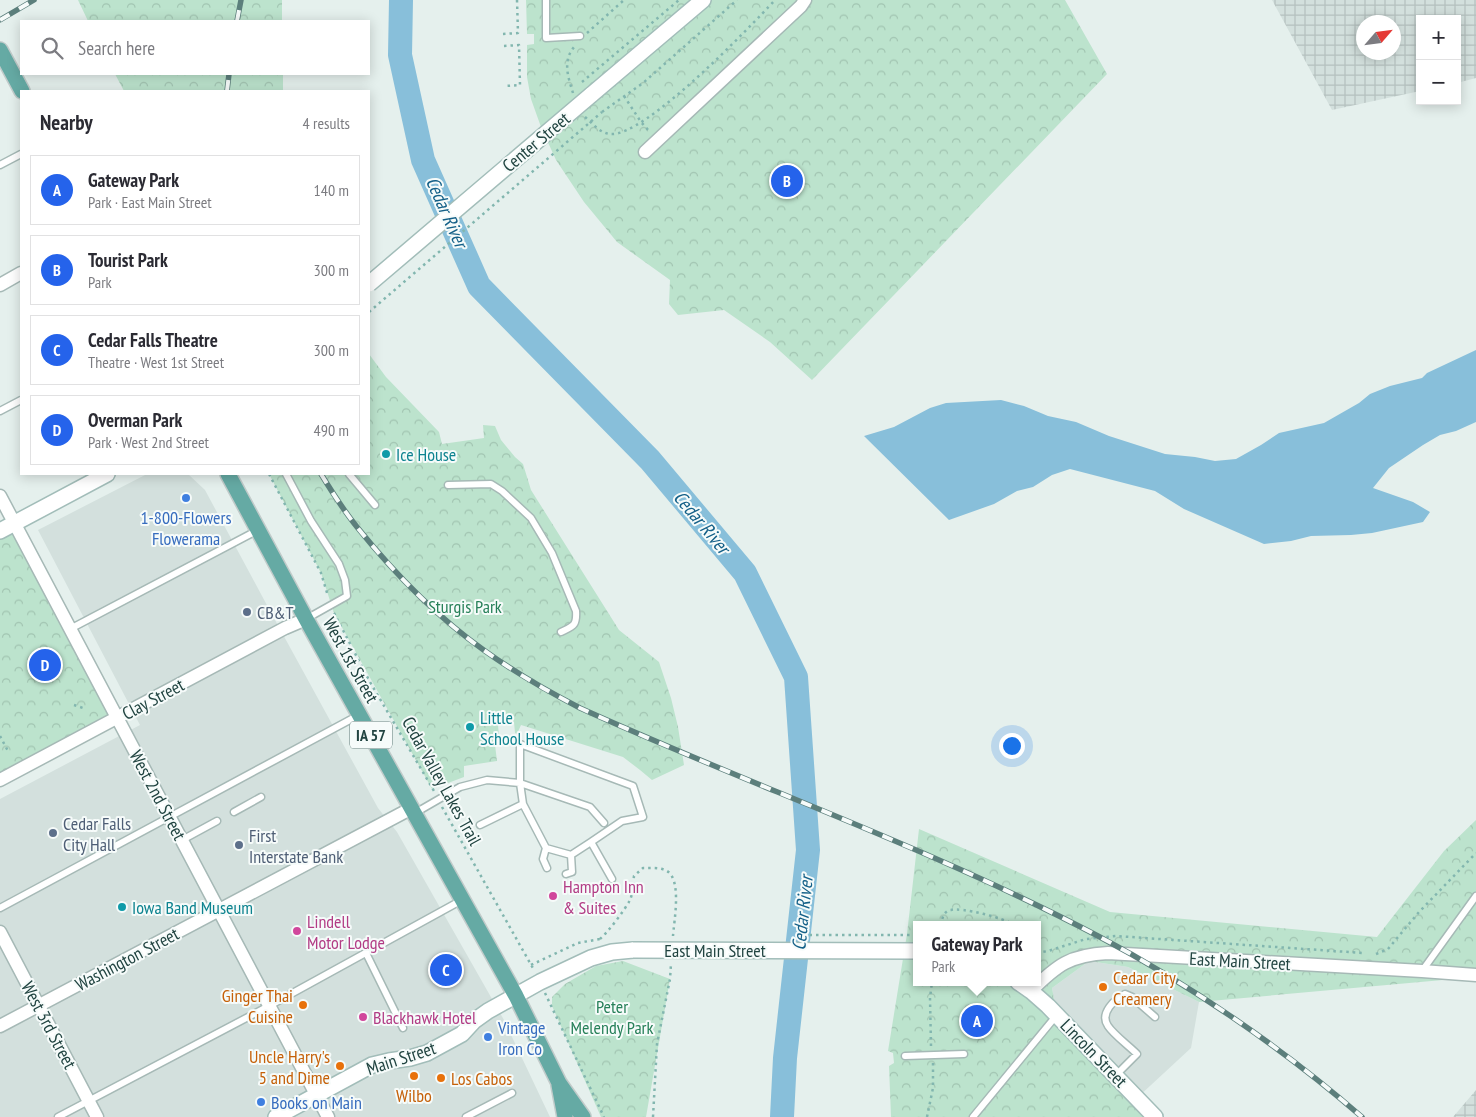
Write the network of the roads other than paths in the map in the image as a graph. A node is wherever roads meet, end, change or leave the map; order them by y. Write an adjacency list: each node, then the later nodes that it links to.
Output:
1 (546, 0): 4 (lane)
2 (703, 0): 11 (main road, Center Street, bridge)
3 (805, 0): 7 (street)
4 (582, 37)
5 (0, 50): 6 (main road)
6 (21, 90)
7 (645, 152)
8 (20, 155): 9 (lane)
9 (0, 166)
10 (20, 274): 12 (street)
11 (370, 283)
12 (0, 285)
13 (20, 401): 14 (lane)
14 (0, 411)
15 (105, 475): 22 (main road)
16 (229, 475): 23 (main road, West 1st Street / IA 57)
17 (287, 475): 25 (lane)
18 (349, 475): 21 (lane)
19 (448, 485): 27 (lane)
20 (0, 496): 22 (street, West 2nd Street)
21 (375, 505)
22 (14, 523): 24 (main road); 26 (street, West 2nd Street)
23 (258, 530): 25 (main road, West 1st Street / IA 57); 26 (lane)
24 (0, 531)
25 (306, 619): 28 (main road, West 1st Street / IA 57); 29 (street, Clay Street)
26 (70, 629): 29 (street, West 2nd Street)
27 (561, 632)
28 (360, 714): 34 (main road, West 1st Street / IA 57); 36 (lane)
29 (117, 718): 30 (street, Clay Street); 36 (street, West 2nd Street)
30 (0, 780)
31 (520, 783): 33 (lane); 34 (lane); 38 (lane); 41 (lane)
32 (261, 797): 35 (lane)
33 (523, 804): 39 (lane); 42 (lane)
34 (414, 810): 48 (main road, West 1st Street / IA 57); 50 (street, Washington Street)
35 (234, 812)
36 (170, 817): 40 (street, West 2nd Street); 49 (lane)
37 (217, 821): 40 (lane)
38 (604, 823)
39 (480, 825)
40 (182, 840): 50 (street, West 2nd Street)
41 (591, 842): 43 (lane); 46 (lane)
42 (546, 848): 43 (lane); 44 (lane)
43 (571, 855): 45 (lane)
44 (547, 868)
45 (566, 874)
46 (612, 879)
47 (1476, 896): 55 (lane)
48 (463, 899): 54 (lane); 61 (main road, West 1st Street / IA 57)
49 (0, 908)
50 (219, 910): 62 (street, Washington Street); 63 (street, West 2nd Street)
51 (0, 932): 62 (street, West 3rd Street)
52 (633, 950): 53 (main road, East Main Street, bridge); 61 (main road, Main Street)
53 (913, 952)
54 (366, 953): 63 (lane); 67 (lane)
55 (1422, 971): 56 (street, East Main Street); 57 (street, East Main Street)
56 (1476, 975)
57 (1041, 980)
58 (1024, 986): 60 (main road)
59 (1036, 986): 60 (street, East Main Street)
60 (1031, 991): 64 (main road, Lincoln Street)
61 (516, 996): 71 (main road, West 1st Street); 73 (main road, Main Street)
62 (39, 1006): 66 (street, Washington Street); 74 (street, West 3rd Street)
63 (269, 1006): 73 (street, West 2nd Street); 74 (lane)
64 (1057, 1015): 70 (main road, Lincoln Street); 82 (lane)
65 (1155, 1017): 70 (lane)
66 (0, 1026)
67 (403, 1028)
68 (964, 1054): 69 (lane)
69 (905, 1056)
70 (1116, 1076): 83 (main road, Lincoln Street)
71 (559, 1083): 80 (main road); 81 (main road)
72 (512, 1093): 79 (lane)
73 (316, 1095): 77 (main road, Main Street); 78 (street, West 2nd Street)
74 (89, 1101): 75 (lane); 76 (street, West 3rd Street)
75 (58, 1117)
76 (98, 1117)
77 (276, 1117)
78 (328, 1117)
79 (466, 1117)
80 (565, 1117)
81 (583, 1117)
82 (973, 1117)
83 (1155, 1117)

